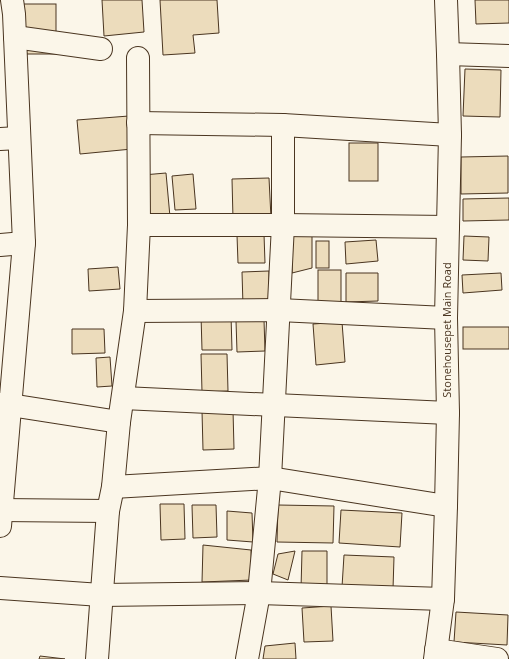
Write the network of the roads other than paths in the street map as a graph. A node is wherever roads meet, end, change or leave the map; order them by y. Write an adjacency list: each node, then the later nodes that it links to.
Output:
1 (12, 0): 3 (street)
2 (446, 0): 5 (street, Stonehousepet Main Road)
3 (15, 37): 4 (street); 11 (street)
4 (101, 49)
5 (448, 54): 6 (street); 10 (street, Stonehousepet Main Road)
6 (509, 56)
7 (138, 58): 8 (street)
8 (138, 123): 9 (street); 12 (street)
9 (283, 125): 10 (street); 13 (street)
10 (450, 134): 14 (street, Stonehousepet Main Road)
11 (10, 139): 15 (street)
12 (139, 225): 13 (street); 18 (street)
13 (283, 225): 14 (street); 17 (street)
14 (448, 227): 19 (street, Stonehousepet Main Road)
15 (24, 243): 16 (street); 21 (street)
16 (0, 245)
17 (279, 310): 18 (street); 19 (street); 22 (street)
18 (135, 311): 20 (street)
19 (446, 318): 23 (street, Stonehousepet Main Road)
20 (123, 398): 22 (street); 24 (street)
21 (5, 405): 24 (street); 29 (street)
22 (274, 406): 23 (street); 25 (street)
23 (448, 413): 27 (street, Stonehousepet Main Road)
24 (119, 422): 26 (street)
25 (270, 478): 26 (street); 27 (street); 31 (street)
26 (113, 487): 28 (street)
27 (446, 506): 33 (street, Stonehousepet Main Road)
28 (108, 510): 29 (street); 32 (street)
29 (1, 515)
30 (0, 588): 32 (street)
31 (259, 593): 32 (street); 33 (street); 36 (street)
32 (101, 595): 35 (street)
33 (443, 599): 34 (street, Stonehousepet Main Road)
34 (435, 655): 37 (street)
35 (97, 659)
36 (247, 659)
37 (497, 659)

